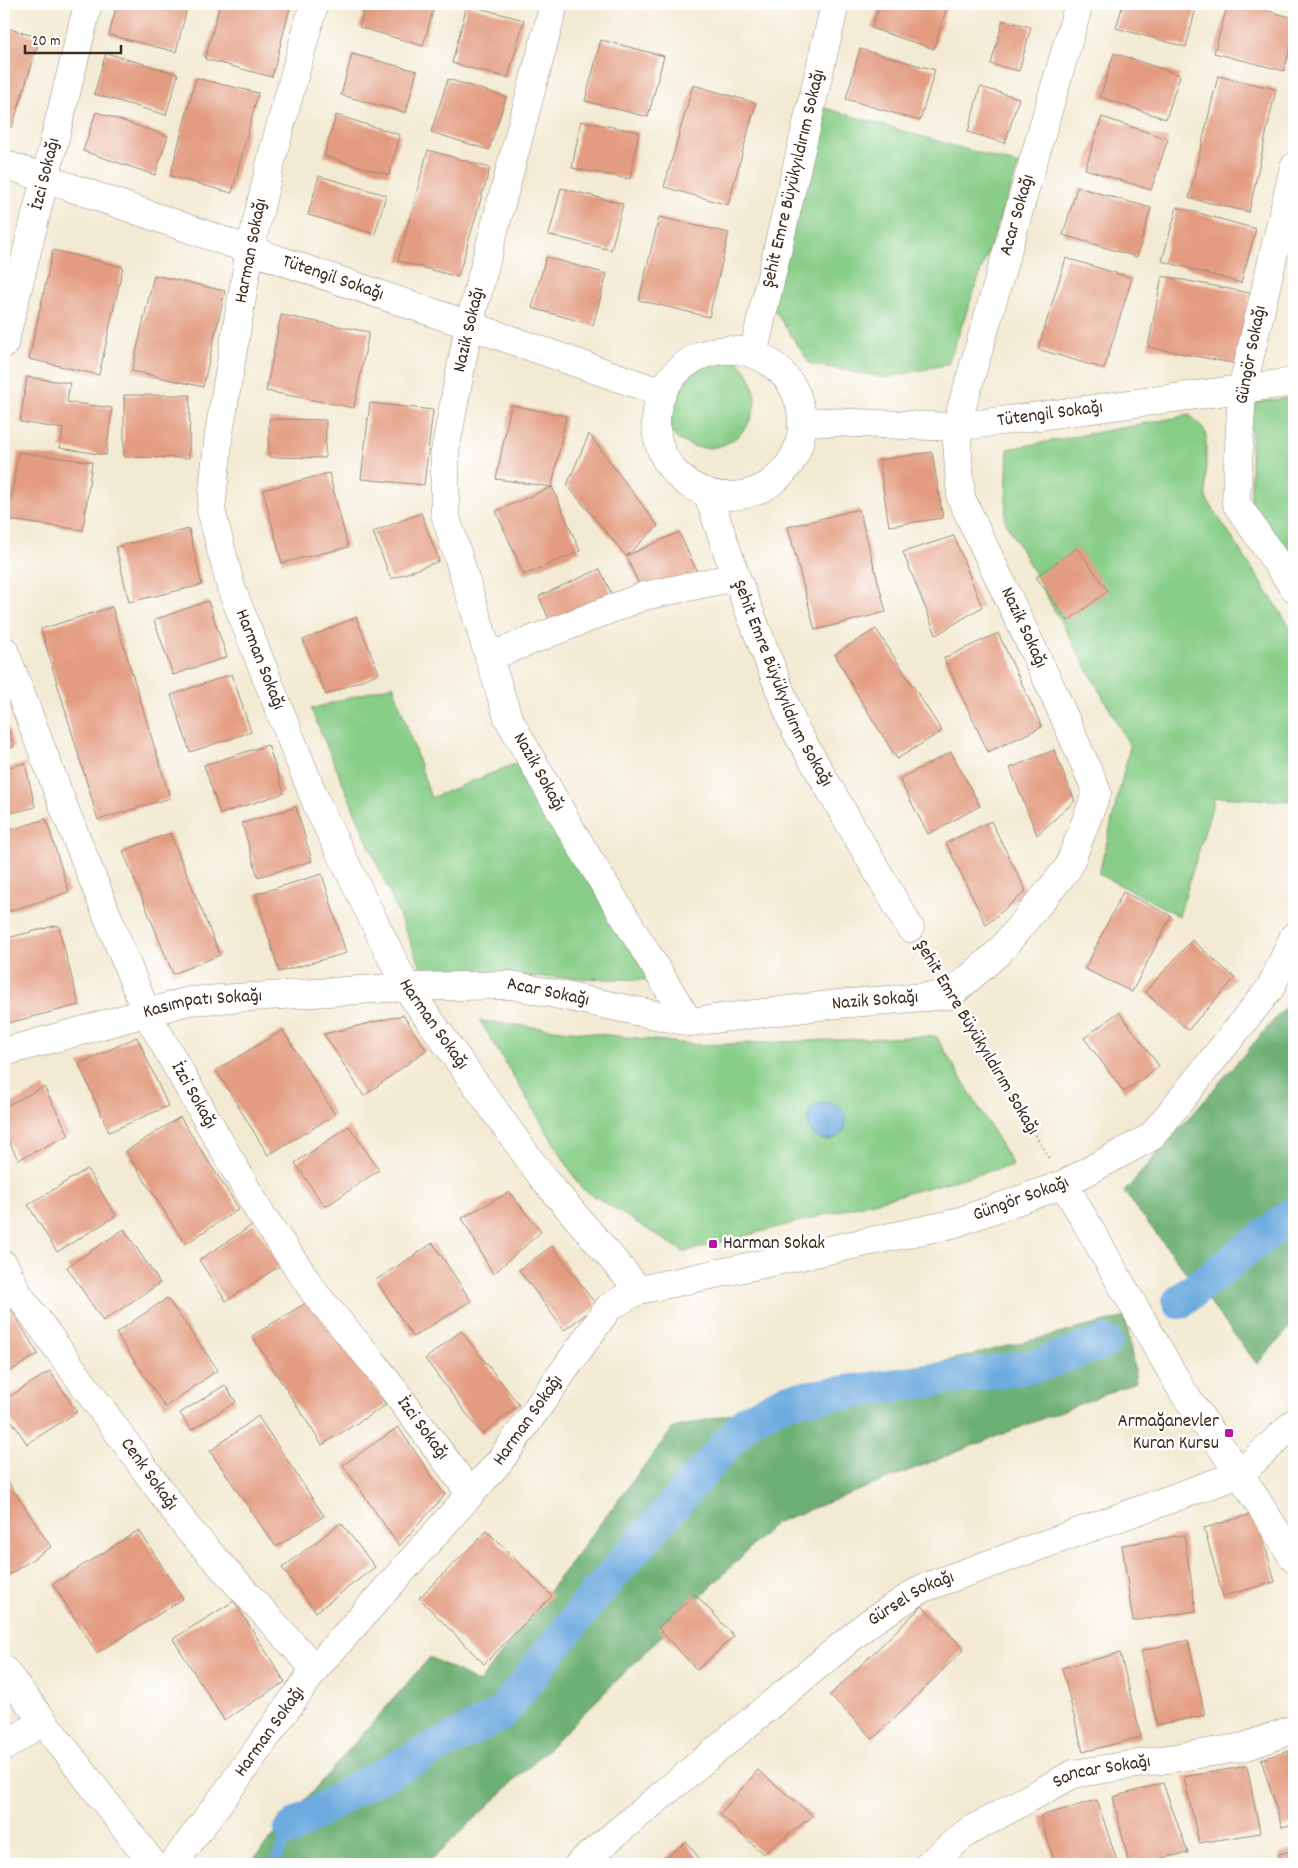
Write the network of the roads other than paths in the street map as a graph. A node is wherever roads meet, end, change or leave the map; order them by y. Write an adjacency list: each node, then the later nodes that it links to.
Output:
1 (88, 4): 8 (street, İzci Sokağı)
2 (314, 4): 9 (street, Harman Sokağı)
3 (554, 4): 10 (street, Nazik Sokağı)
4 (835, 4): 12 (street, Şehit Emre Büyükyıldırım Sokağı)
5 (1079, 4): 17 (street, Acar Sokağı)
6 (4, 164): 8 (street, Tütengil Sokağı)
7 (1294, 167): 14 (street, Güngör Sokağı)
8 (45, 178): 9 (street, Tütengil Sokağı); 11 (street, İzci Sokağı)
9 (250, 250): 10 (street, Tütengil Sokağı); 25 (street, Harman Sokağı)
10 (470, 324): 15 (street, Tütengil Sokağı); 22 (street, Nazik Sokağı)
11 (4, 344)
12 (753, 354): 15 (street); 16 (street)
13 (1294, 382): 14 (street, Tütengil Sokağı)
14 (1242, 390): 17 (street, Tütengil Sokağı); 20 (street, Güngör Sokağı)
15 (662, 393): 18 (street)
16 (803, 421): 17 (street, Tütengil Sokağı); 18 (street)
17 (956, 427): 27 (street, Nazik Sokağı)
18 (707, 492): 19 (street, Şehit Emre Büyükyıldırım Sokağı)
19 (736, 577): 22 (street); 23 (street, Şehit Emre Büyükyıldırım Sokağı)
20 (1294, 588)
21 (4, 650): 26 (street, İzci Sokağı)
22 (489, 657): 27 (street, Nazik Sokağı)
23 (910, 928)
24 (1294, 936): 29 (street, Güngör Sokağı)
25 (406, 987): 26 (street, Kasımpatı Sokağı); 27 (street, Acar Sokağı); 31 (street, Harman Sokağı)
26 (146, 1012): 28 (street, Kasımpatı Sokağı); 34 (street, İzci Sokağı)
27 (688, 1022)
28 (4, 1052)
29 (1064, 1184): 31 (street, Güngör Sokağı); 33 (street)
30 (4, 1265): 36 (street, Cenk Sokağı)
31 (639, 1290): 34 (street, Harman Sokağı)
32 (1294, 1423): 33 (street, Gürsel Sokağı)
33 (1240, 1474): 35 (street); 43 (street, Gürsel Sokağı)
34 (471, 1494): 36 (street, Harman Sokağı)
35 (1294, 1559)
36 (315, 1668): 42 (street, Harman Sokağı)
37 (4, 1670): 38 (street)
38 (43, 1720): 40 (street); 41 (street)
39 (1294, 1729): 44 (street, Sancar Sokağı)
40 (4, 1747)
41 (153, 1864)
42 (173, 1864)
43 (579, 1864)
44 (929, 1864)

